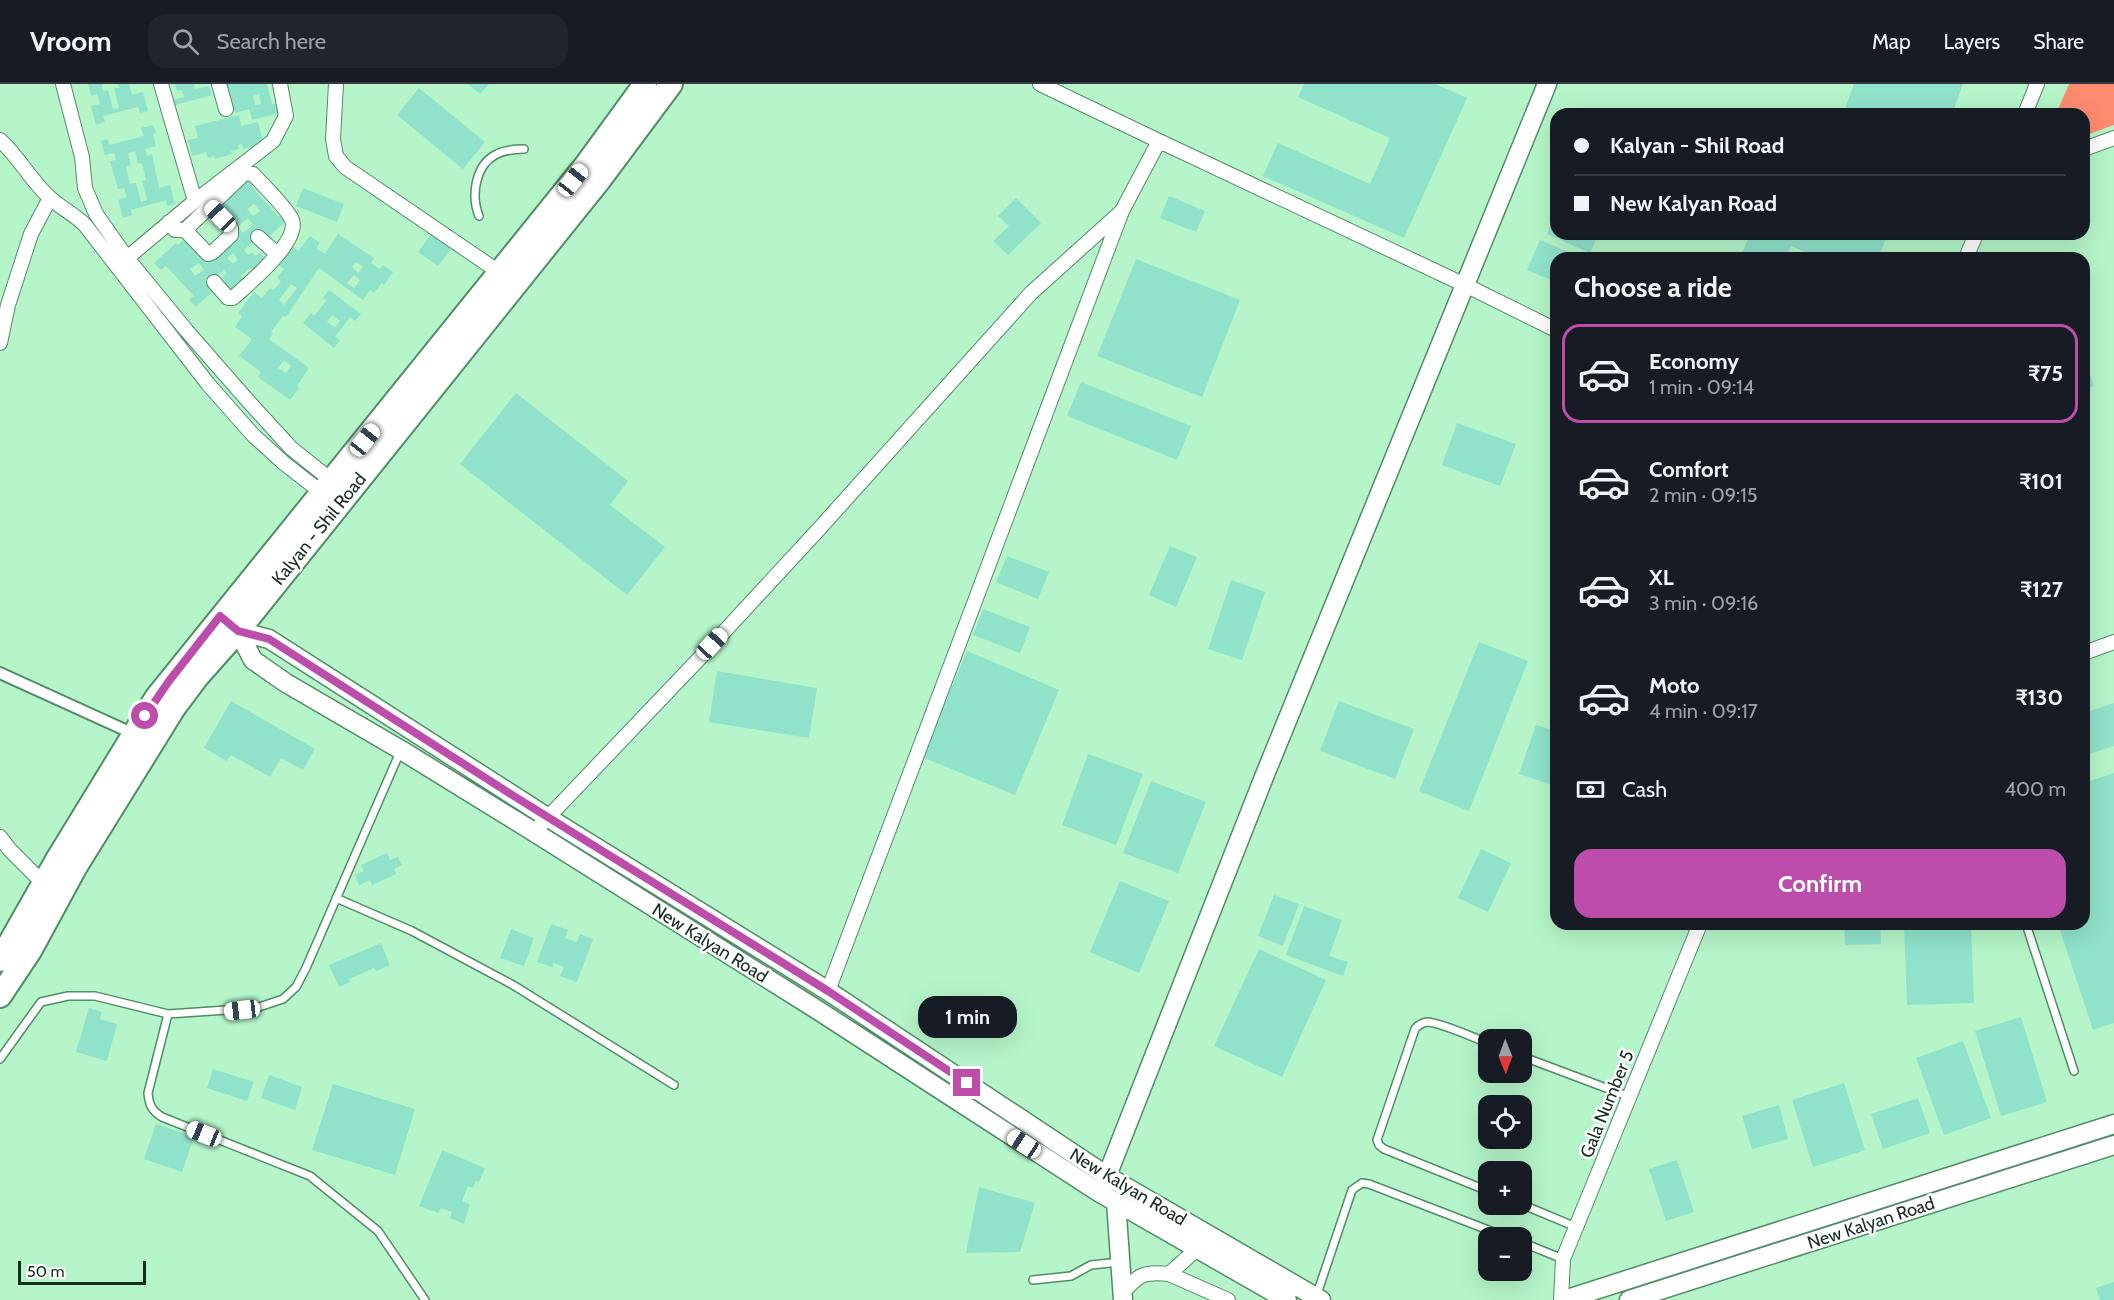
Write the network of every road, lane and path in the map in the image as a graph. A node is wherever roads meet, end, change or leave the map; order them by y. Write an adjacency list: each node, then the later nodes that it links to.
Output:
1 (63, 84): 27 (street)
2 (161, 84): 19 (street)
3 (219, 84): 12 (street)
4 (280, 84): 19 (street)
5 (336, 84): 28 (street)
6 (645, 84): 28 (main road, Kalyan - Shil Road)
7 (671, 84): 37 (main road, Kalyan - Shil Road)
8 (1040, 84): 15 (street)
9 (1547, 84): 31 (street)
10 (2037, 84): 11 (street)
11 (2027, 108)
12 (226, 109)
13 (2114, 138): 16 (street)
14 (0, 140): 18 (street)
15 (1159, 141): 21 (street); 31 (street)
16 (2090, 147)
17 (524, 149): 22 (lane)
18 (50, 198): 32 (street); 35 (street)
19 (195, 201): 23 (street)
20 (209, 205): 24 (street); 24 (street); 26 (street)
21 (1122, 211): 43 (street); 51 (street)
22 (479, 216)
23 (169, 222): 24 (street); 27 (street)
24 (184, 230)
25 (258, 237): 26 (street)
26 (277, 254): 30 (street)
27 (127, 258): 35 (street)
28 (499, 272): 35 (main road, Kalyan - Shil Road)
29 (0, 281): 32 (street)
30 (214, 282)
31 (1465, 285): 33 (street); 62 (street)
32 (13, 287): 34 (street)
33 (1550, 327)
34 (0, 344)
35 (326, 486): 36 (main road, Kalyan - Shil Road)
36 (220, 616): 37 (street, New Kalyan Road); 41 (main road, Kalyan - Shil Road)
37 (238, 631): 42 (street, New Kalyan Road); 43 (street, New Kalyan Road); 52 (main road, Kalyan - Shil Road)
38 (2114, 642): 39 (street)
39 (2090, 651)
40 (0, 673): 41 (street)
41 (134, 734): 46 (main road, Kalyan - Shil Road)
42 (401, 750): 44 (street, New Kalyan Road); 47 (lane)
43 (547, 817): 44 (street); 51 (street, New Kalyan Road)
44 (534, 832): 64 (street, New Kalyan Road)
45 (0, 837): 46 (street)
46 (43, 883): 50 (main road, Kalyan - Shil Road)
47 (336, 898): 53 (lane); 58 (lane)
48 (1698, 930): 59 (street, Gala Number 5)
49 (2028, 930): 57 (lane)
50 (0, 960)
51 (828, 991): 62 (street, New Kalyan Road)
52 (0, 996)
53 (168, 1014): 55 (lane); 78 (lane)
54 (1478, 1039): 63 (lane)
55 (0, 1059)
56 (1532, 1060): 59 (lane)
57 (2074, 1071)
58 (674, 1085)
59 (1630, 1097): 68 (street, Gala Number 5)
60 (2114, 1124): 80 (street)
61 (2114, 1145): 81 (street, New Kalyan Road)
62 (1107, 1176): 64 (street); 66 (street, New Kalyan Road)
63 (1478, 1187)
64 (1108, 1198): 66 (street, New Kalyan Road); 71 (street)
65 (1532, 1209): 68 (lane)
66 (1164, 1219): 70 (street, New Kalyan Road); 77 (street, New Kalyan Road)
67 (1480, 1227): 77 (lane)
68 (1576, 1227): 72 (street, Gala Number 5)
69 (1532, 1246): 72 (lane)
70 (1197, 1249): 73 (street); 76 (street, New Kalyan Road)
71 (1119, 1255): 74 (lane); 75 (street)
72 (1563, 1259): 80 (street, Gala Number 5)
73 (1168, 1274): 75 (street); 79 (street)
74 (1033, 1280)
75 (1122, 1297)
76 (1277, 1298)
77 (1318, 1299)
78 (425, 1300)
79 (1228, 1300)
80 (1562, 1300)
81 (1629, 1300)

